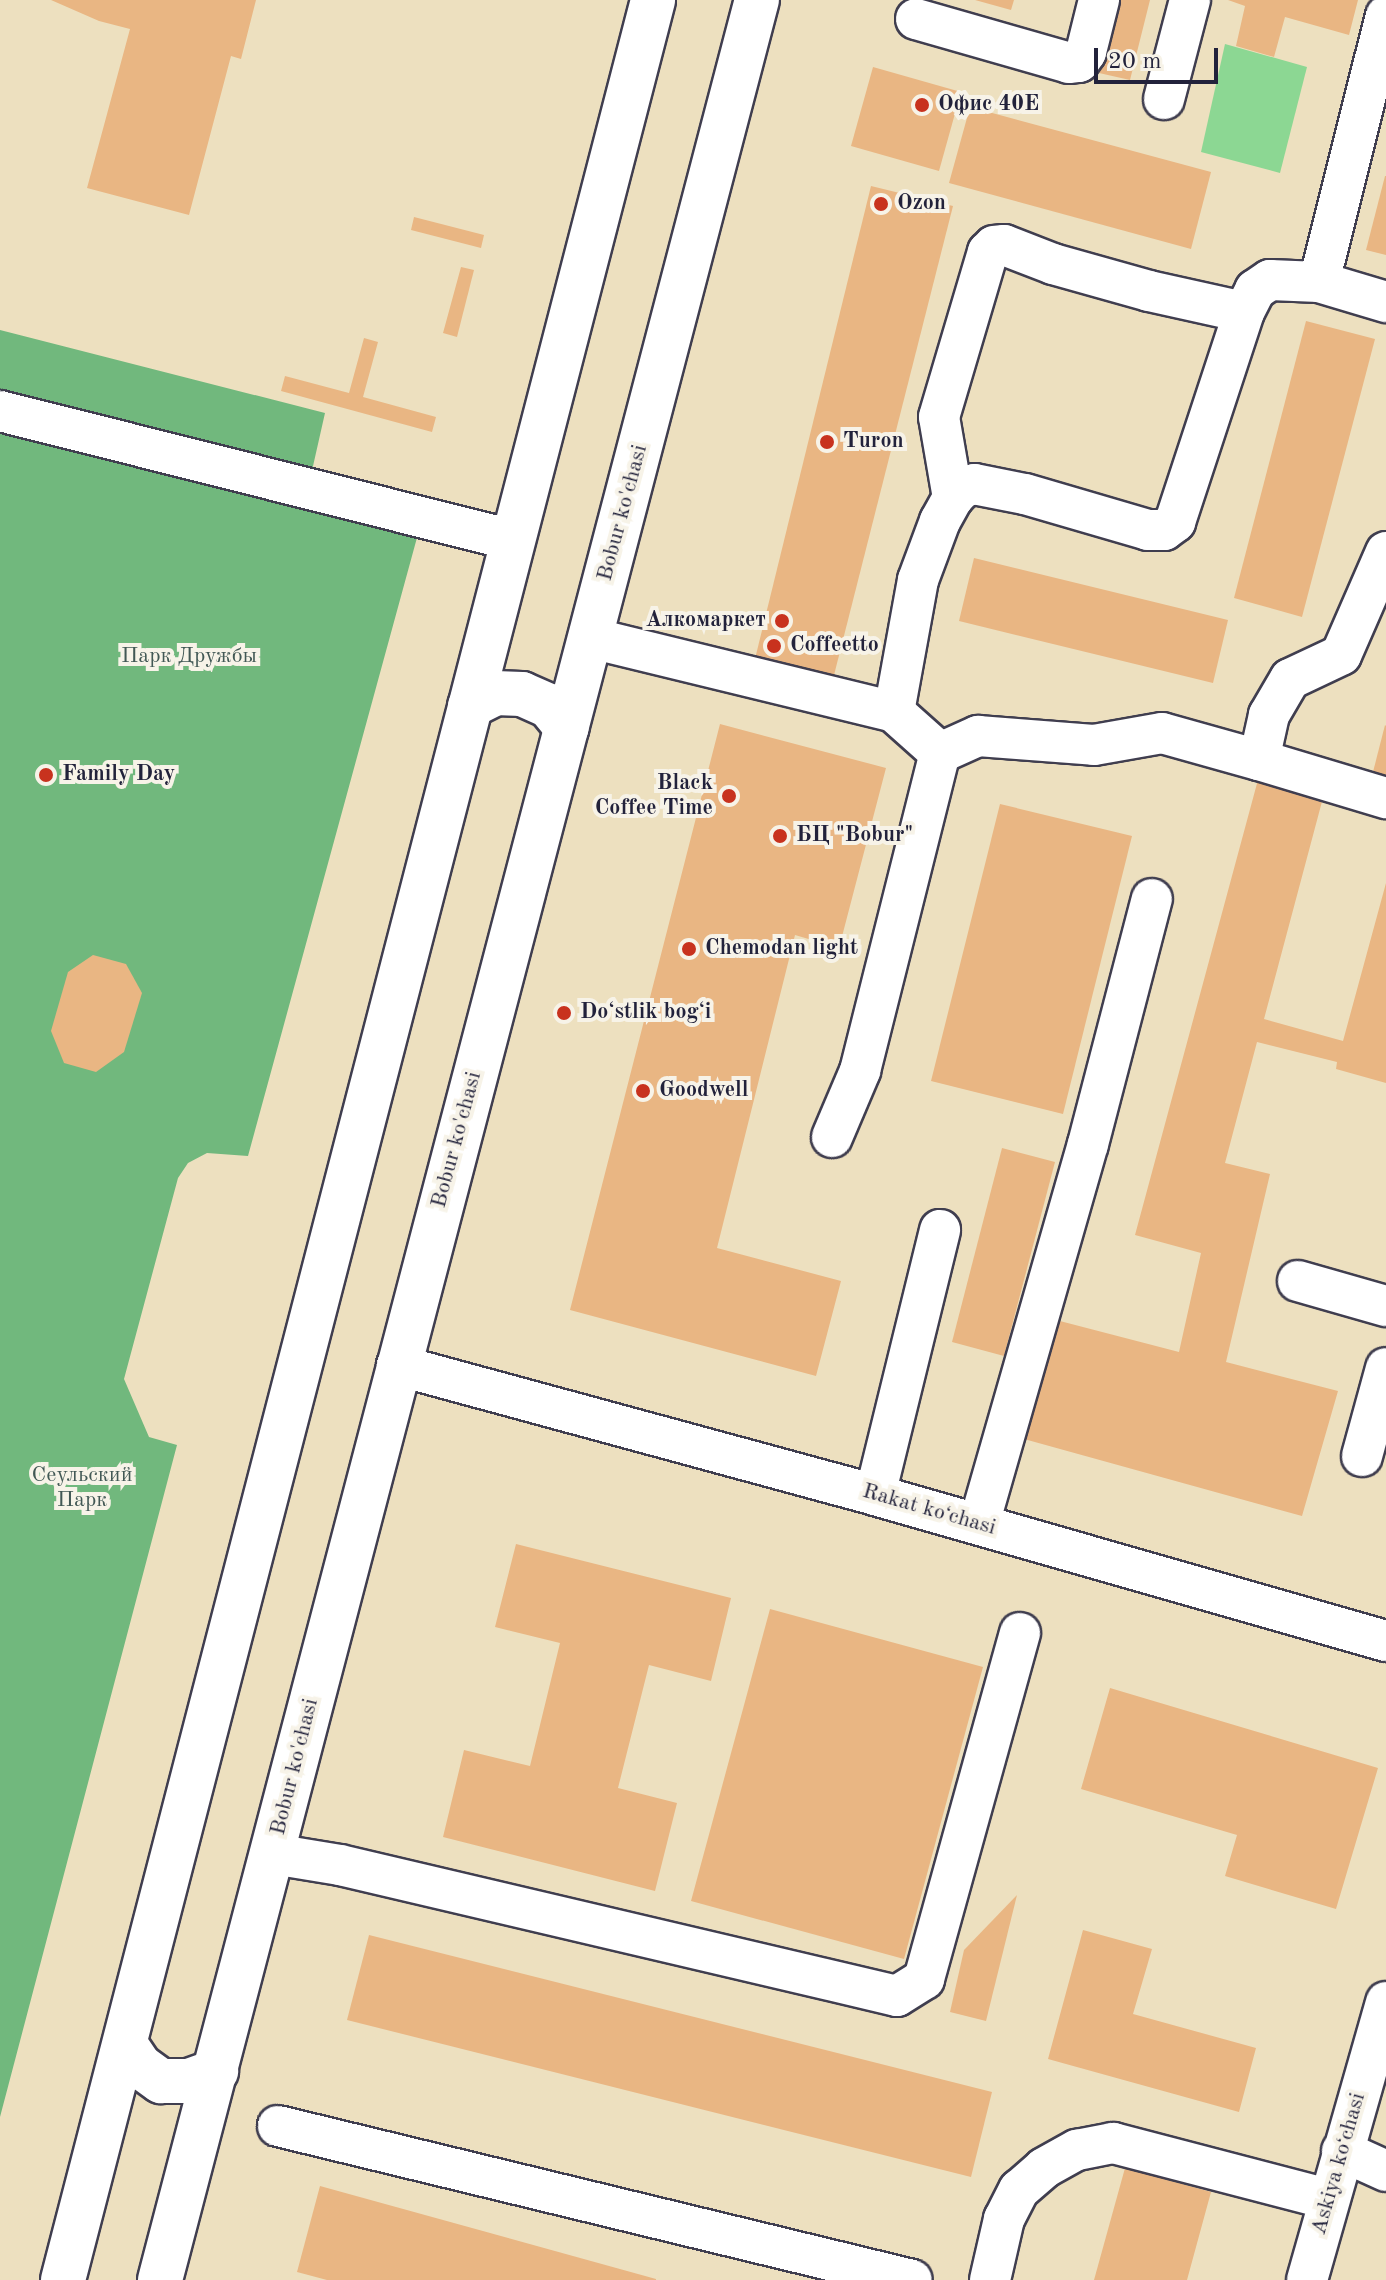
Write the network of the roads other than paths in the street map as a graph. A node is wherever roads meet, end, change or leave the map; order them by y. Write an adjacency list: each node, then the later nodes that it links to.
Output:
1 (653, 0): 13 (main road)
2 (757, 0): 15 (main road, Bobur ko'chasi)
3 (1099, 0): 6 (street)
4 (1190, 0): 7 (street)
5 (1386, 16): 8 (street)
6 (916, 19)
7 (1164, 99)
8 (1319, 282): 9 (street); 10 (street)
9 (1386, 302)
10 (1244, 312): 12 (street); 12 (street)
11 (0, 411): 13 (street)
12 (953, 498): 17 (street)
13 (512, 540): 16 (main road)
14 (1386, 552): 20 (street)
15 (591, 638): 17 (street); 18 (main road, Bobur ko'chasi)
16 (470, 706): 18 (main road); 36 (main road)
17 (894, 712): 19 (street)
18 (567, 728): 27 (main road, Bobur ko'chasi)
19 (940, 753): 20 (street); 23 (street)
20 (1259, 760): 21 (street)
21 (1386, 798)
22 (1152, 899): 31 (street)
23 (832, 1137)
24 (940, 1230): 30 (street)
25 (1298, 1281): 26 (street)
26 (1386, 1306)
27 (397, 1365): 30 (street, Rakat koʻchasi); 34 (main road, Bobur ko'chasi)
28 (1386, 1368): 29 (street)
29 (1362, 1456)
30 (875, 1495): 31 (street, Rakat koʻchasi)
31 (979, 1524): 33 (street, Rakat koʻchasi)
32 (1020, 1633): 34 (street)
33 (1386, 1641)
34 (273, 1854): 37 (main road, Bobur ko'chasi)
35 (1386, 2002): 39 (street, Askiya koʻchasi)
36 (125, 2044): 37 (main road); 42 (main road)
37 (216, 2071): 43 (main road, Bobur ko'chasi)
38 (278, 2126): 44 (street)
39 (1342, 2151): 40 (street); 41 (street, Askiya koʻchasi)
40 (1386, 2171)
41 (1328, 2199): 45 (street); 46 (street, Askiya koʻchasi)
42 (63, 2280)
43 (160, 2280)
44 (912, 2280)
45 (990, 2280)
46 (1307, 2280)

